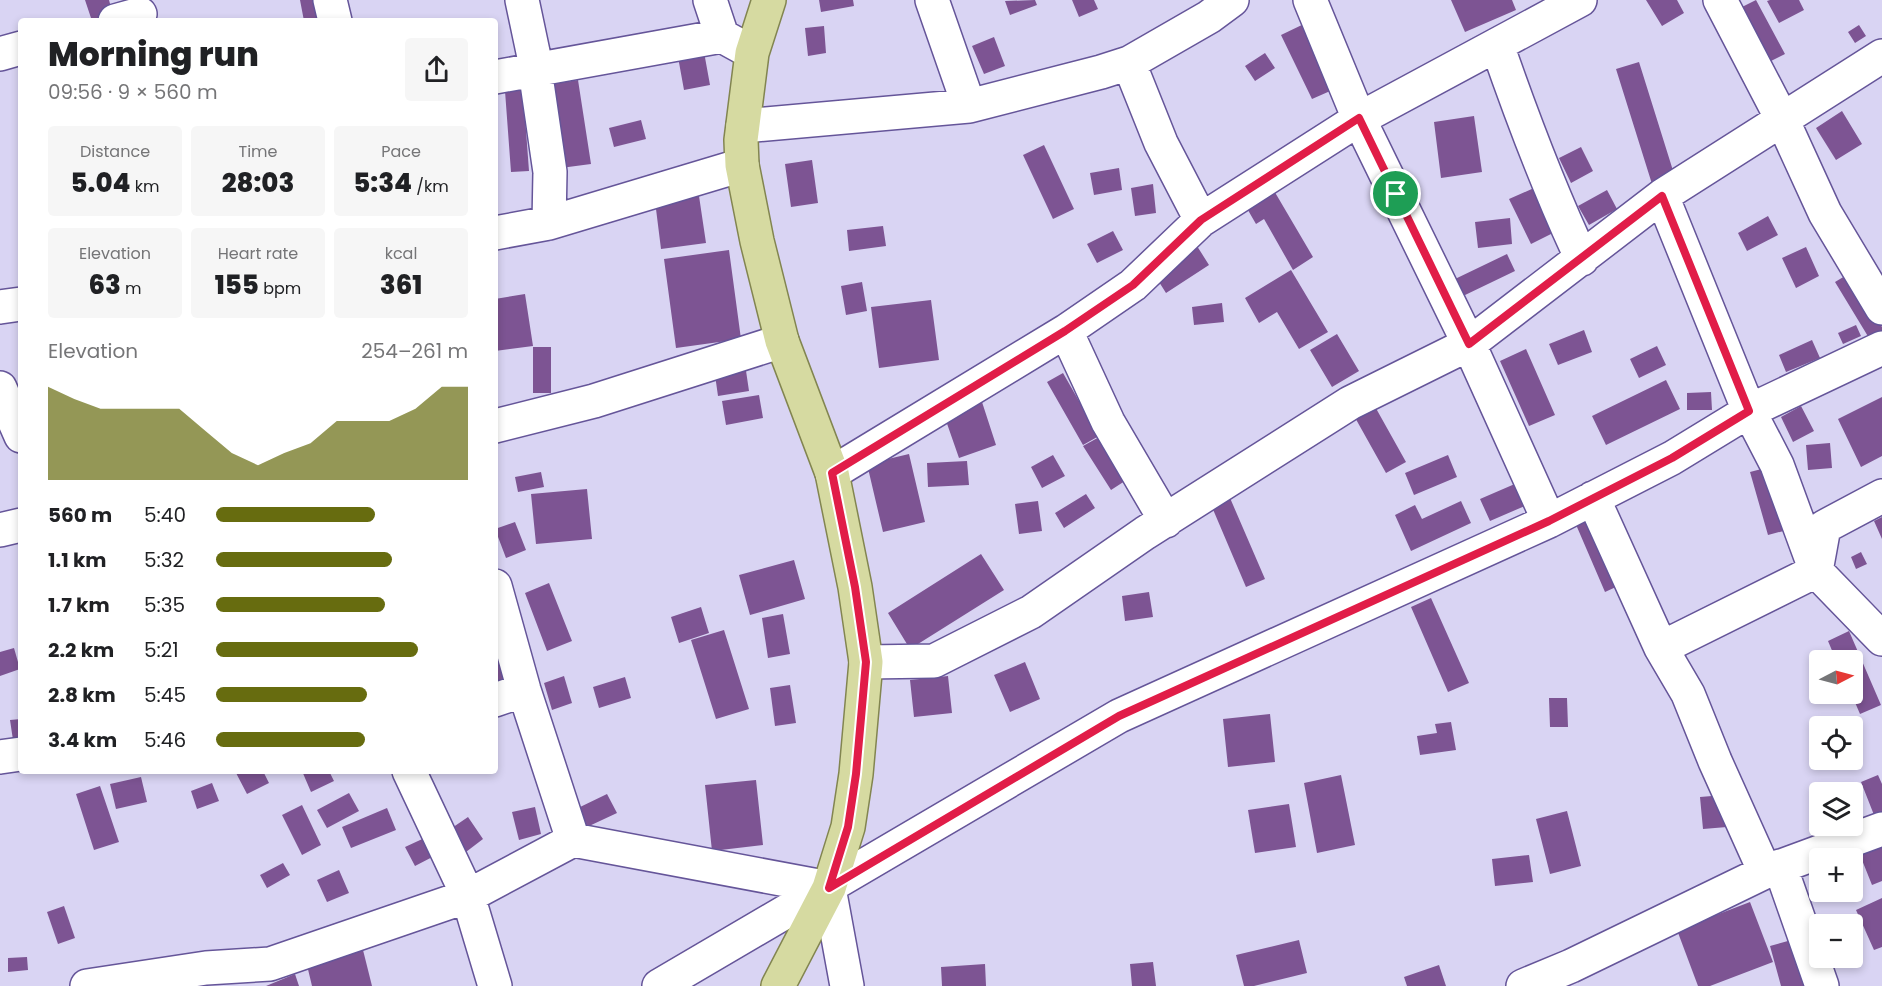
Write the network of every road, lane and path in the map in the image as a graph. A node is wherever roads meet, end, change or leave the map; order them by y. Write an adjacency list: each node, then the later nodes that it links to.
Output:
1 (330, 0): 11 (street)
2 (522, 0): 19 (street)
3 (710, 0): 12 (street)
4 (769, 0): 15 (main road)
5 (932, 0): 21 (street)
6 (1232, 0): 18 (street)
7 (1310, 0): 22 (street)
8 (1580, 0): 10 (street)
9 (1720, 0): 23 (street)
10 (1523, 14): 13 (street)
11 (334, 18)
12 (722, 36): 15 (street); 19 (street)
13 (1497, 45): 22 (street); 30 (street)
14 (18, 49): 16 (street)
15 (752, 53): 24 (main road)
16 (0, 54)
17 (1882, 56): 23 (street)
18 (1129, 63): 21 (street); 27 (street)
19 (537, 70): 20 (street); 28 (street)
20 (498, 76)
21 (969, 106): 24 (street)
22 (1359, 118): 27 (street); 36 (street)
23 (1782, 119): 26 (street); 33 (street)
24 (743, 126): 25 (main road)
25 (742, 165): 28 (street); 35 (main road)
26 (1662, 196): 30 (street); 39 (street)
27 (1201, 220): 34 (street)
28 (549, 223): 29 (street)
29 (498, 232)
30 (1582, 259): 36 (street)
31 (18, 304): 32 (street)
32 (0, 307)
33 (1882, 308)
34 (1065, 331): 42 (street); 45 (street)
35 (782, 341): 40 (street); 42 (main road)
36 (1469, 344): 45 (street); 46 (street)
37 (1882, 348): 39 (street)
38 (0, 388): 41 (street)
39 (1749, 411): 44 (street); 49 (street)
40 (498, 425)
41 (18, 429)
42 (832, 473): 53 (main road)
43 (1882, 496): 49 (street)
44 (1593, 498): 46 (street); 52 (street)
45 (1166, 521): 53 (street)
46 (1549, 521): 61 (street)
47 (18, 526): 48 (street)
48 (0, 530)
49 (1816, 571): 51 (street); 52 (street)
50 (498, 608): 54 (street)
51 (1882, 639)
52 (1661, 648): 60 (street)
53 (866, 662): 61 (main road)
54 (510, 695): 59 (street)
55 (18, 754): 56 (street)
56 (0, 757)
57 (410, 774): 62 (street)
58 (1882, 829): 60 (street)
59 (573, 840): 61 (street); 62 (street)
60 (1773, 869): 63 (street); 70 (street)
61 (829, 888): 66 (street); 67 (main road); 68 (street)
62 (468, 896): 64 (street); 65 (street)
63 (1575, 976): 69 (street)
64 (87, 986)
65 (495, 986)
66 (659, 986)
67 (778, 986)
68 (848, 986)
69 (1523, 986)
70 (1822, 986)

